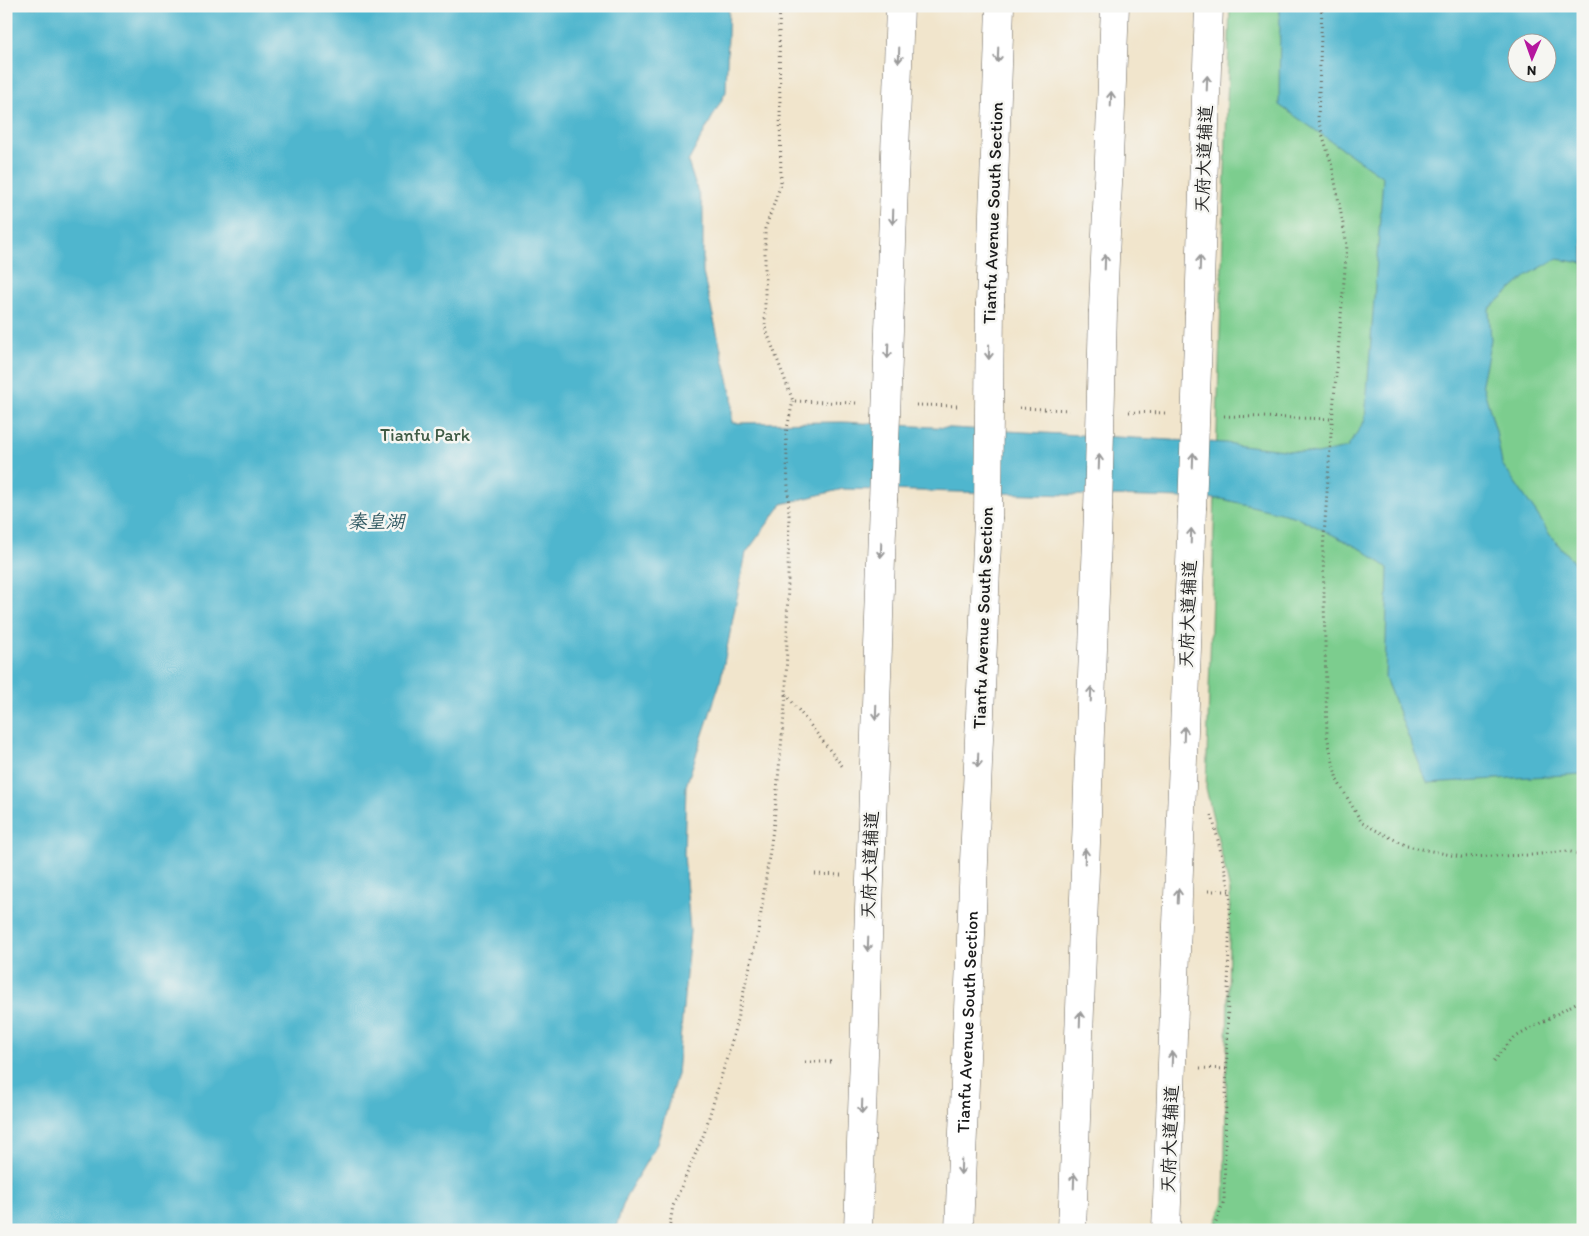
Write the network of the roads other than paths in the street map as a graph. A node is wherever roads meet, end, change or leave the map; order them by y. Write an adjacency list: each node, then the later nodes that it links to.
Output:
1 (900, 6): 5 (main road, 天府大道辅道, one-way to 5, bridge)
2 (1000, 6): 6 (main road, Tianfu Avenue South Section, one-way to 6, bridge)
3 (1115, 6): 7 (main road, one-way to 3, bridge)
4 (1209, 6): 8 (main road, 天府大道辅道, one-way to 4, bridge)
5 (858, 1230)
6 (959, 1230)
7 (1072, 1230)
8 (1166, 1230)

